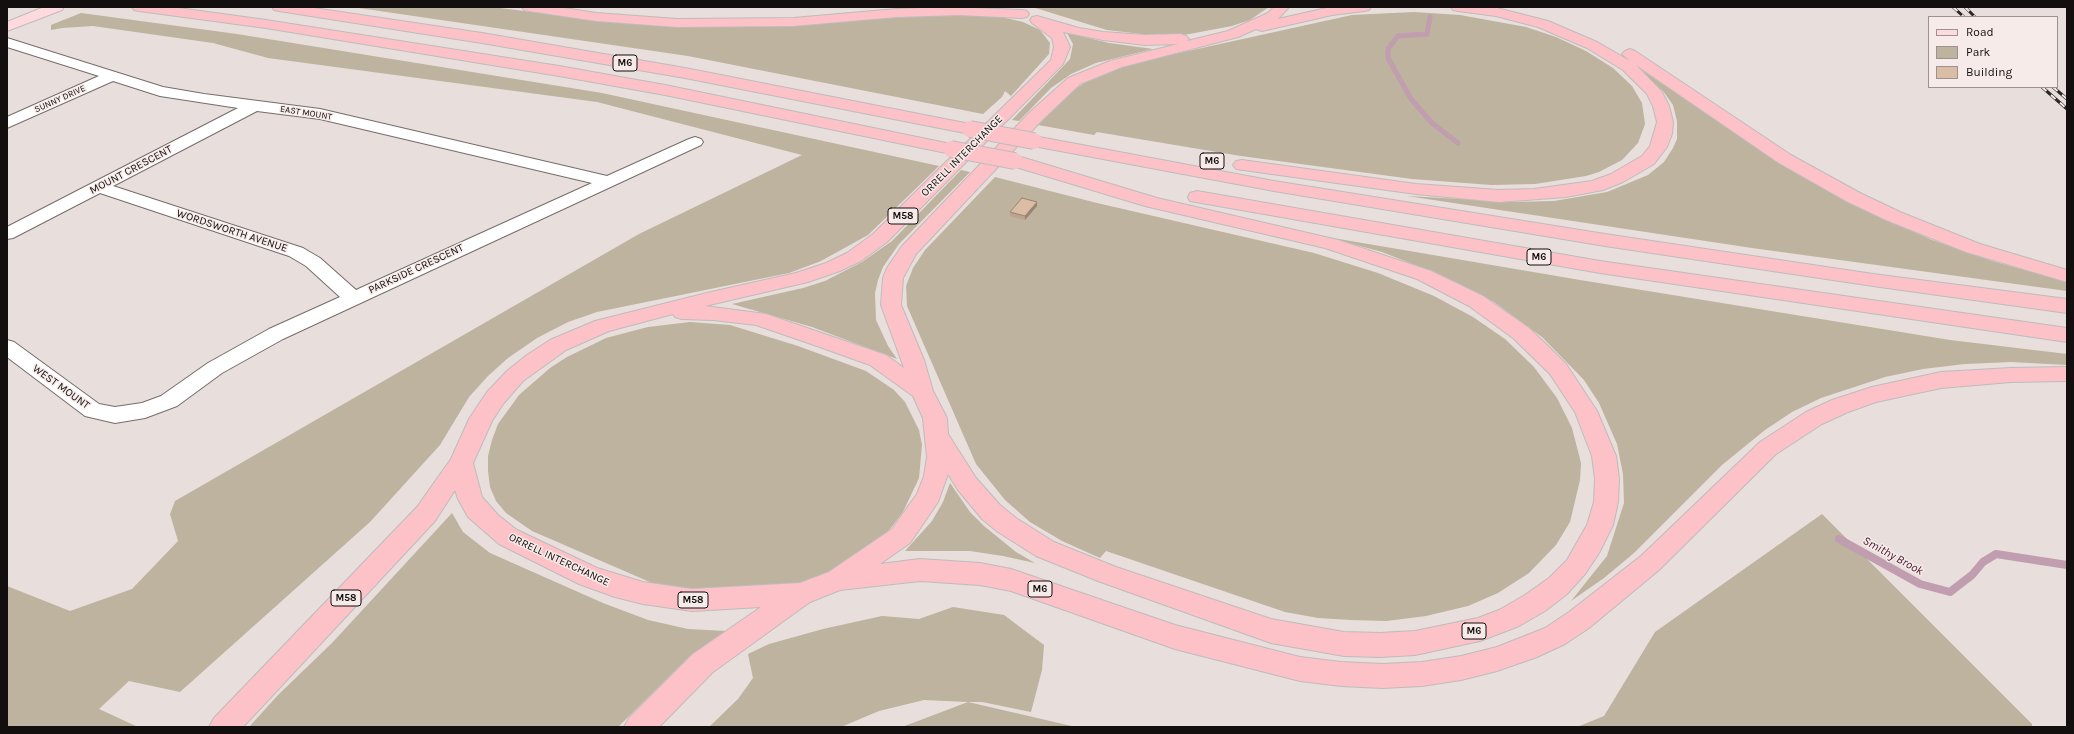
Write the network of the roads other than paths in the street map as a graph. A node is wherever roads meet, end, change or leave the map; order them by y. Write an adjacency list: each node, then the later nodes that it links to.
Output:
1 (56, 7): 13 (main road)
2 (139, 7): 21 (highway, M6, bridge)
3 (279, 7): 19 (highway, M6, bridge)
4 (529, 7): 11 (highway, M58)
5 (917, 7): 11 (highway, M58)
6 (1004, 7): 12 (highway, ORRELL INTERCHANGE / M58)
7 (1282, 7): 14 (highway, ORRELL INTERCHANGE / M58)
8 (1364, 7): 14 (highway)
9 (1458, 7): 19 (highway, M6)
10 (1506, 7): 25 (highway)
11 (897, 13): 12 (highway, M58)
12 (1030, 17): 14 (highway, ORRELL INTERCHANGE / M58); 28 (highway, ORRELL INTERCHANGE / M58)
13 (7, 27)
14 (1226, 36): 32 (highway, ORRELL INTERCHANGE / M58)
15 (7, 42): 16 (street, EAST MOUNT)
16 (114, 75): 17 (street, EAST MOUNT); 18 (street, SUNNY DRIVE)
17 (254, 106): 22 (street, EAST MOUNT); 23 (street, MOUNT CRESCENT)
18 (7, 123)
19 (1034, 141): 27 (highway, M6)
20 (695, 142): 22 (street, PARKSIDE CRESCENT)
21 (1015, 161): 29 (highway, M6); 34 (highway, M6)
22 (606, 181): 26 (street, PARKSIDE CRESCENT)
23 (99, 187): 24 (street, MOUNT CRESCENT); 26 (street, WORDSWORTH AVENUE)
24 (7, 234)
25 (2067, 276)
26 (353, 298): 33 (street, PARKSIDE CRESCENT)
27 (2067, 306)
28 (653, 312): 32 (highway, ORRELL INTERCHANGE / M58); 35 (highway, ORRELL INTERCHANGE / M58)
29 (2067, 335)
30 (7, 347): 33 (street, WEST MOUNT)
31 (2067, 374): 36 (highway, M6)
32 (922, 391): 34 (highway, ORRELL INTERCHANGE / M58)
33 (145, 410)
34 (939, 438): 36 (highway, ORRELL INTERCHANGE / M58)
35 (461, 462): 37 (highway, ORRELL INTERCHANGE / M58); 38 (highway, M58)
36 (838, 580): 37 (highway, ORRELL INTERCHANGE / M58)
37 (801, 594): 39 (highway, M58)
38 (224, 727)
39 (639, 727)

